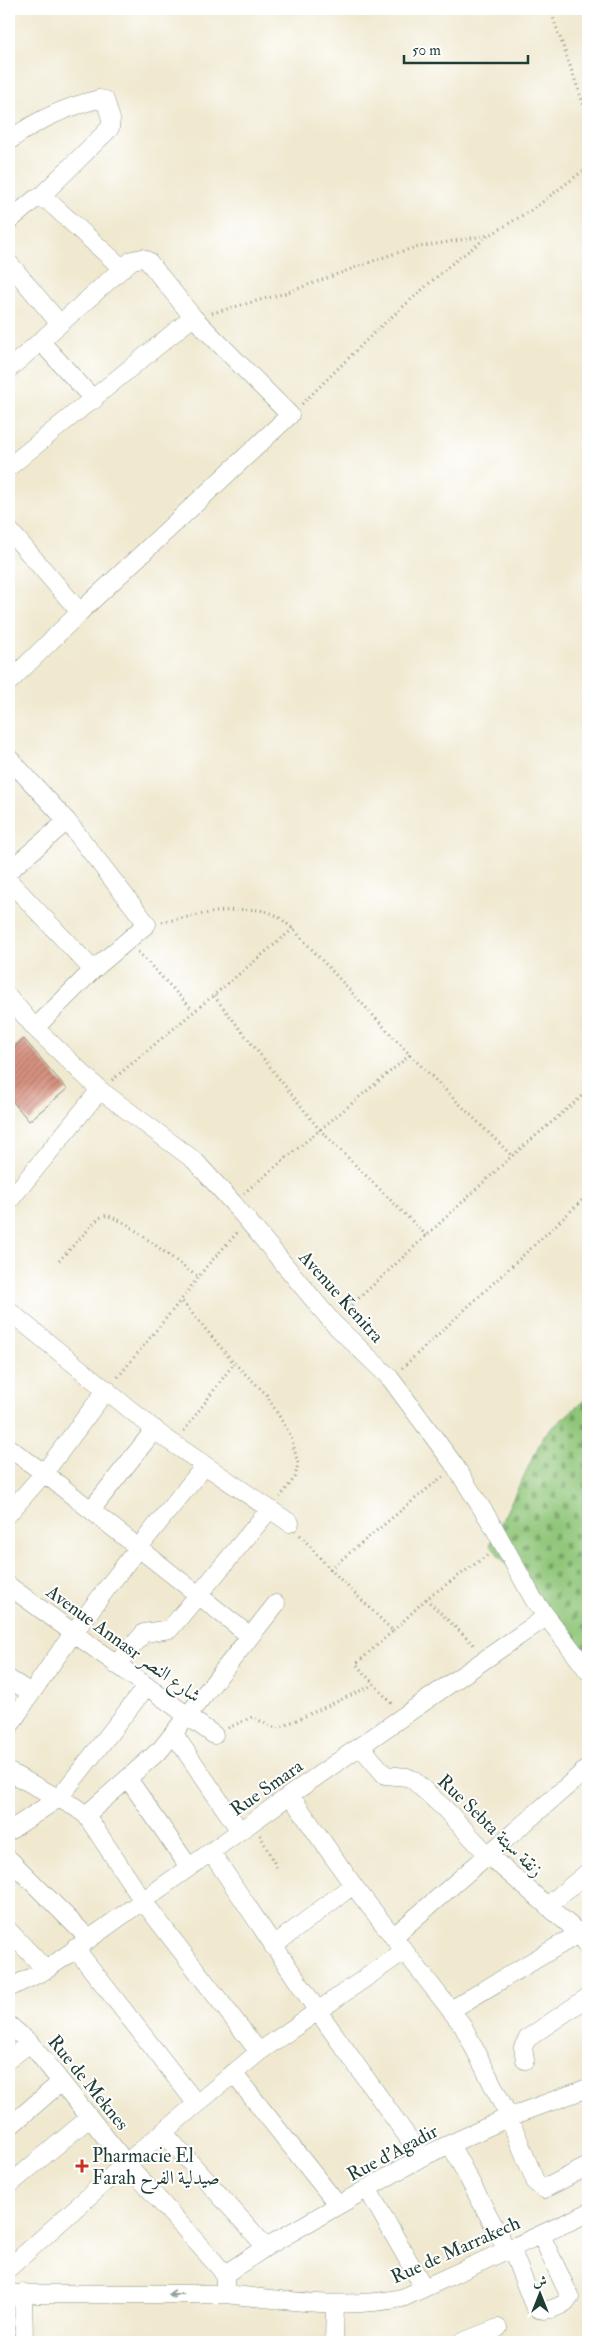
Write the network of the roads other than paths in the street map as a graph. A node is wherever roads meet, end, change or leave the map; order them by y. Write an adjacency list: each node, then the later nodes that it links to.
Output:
1 (9, 141): 2 (street)
2 (39, 198): 3 (street); 5 (street)
3 (9, 221)
4 (9, 263): 7 (street)
5 (122, 268): 6 (street); 7 (street)
6 (193, 317): 10 (street); 13 (street)
7 (60, 324): 8 (street)
8 (41, 342): 9 (street); 10 (street)
9 (12, 360)
10 (94, 400): 11 (street)
11 (9, 467)
12 (9, 530): 13 (street)
13 (80, 612): 14 (street)
14 (9, 682)
15 (9, 758): 16 (street)
16 (67, 821): 17 (street); 19 (street)
17 (9, 871)
18 (9, 881): 19 (street)
19 (93, 970): 21 (street)
20 (9, 997): 21 (street, Avenue Kenitra)
21 (35, 1028): 22 (street, Avenue Kenitra)
22 (100, 1090): 23 (street); 38 (street, Avenue Kenitra)
23 (9, 1201)
24 (9, 1311): 25 (street)
25 (107, 1389): 26 (street); 29 (street)
26 (155, 1429): 28 (street); 31 (street)
27 (9, 1448): 29 (street)
28 (205, 1466): 30 (street); 34 (street)
29 (44, 1473): 31 (street); 32 (street)
30 (270, 1509): 33 (street); 36 (street)
31 (91, 1510): 34 (street)
32 (9, 1513)
33 (290, 1523)
34 (137, 1548): 36 (street); 39 (street)
35 (9, 1586): 39 (street, Avenue Annasr شارع النصر)
36 (198, 1596): 40 (street); 41 (street)
37 (276, 1604): 40 (street)
38 (546, 1617): 42 (street, Avenue Kenitra); 50 (street, Rue Smara)
39 (73, 1632): 41 (street, Avenue Annasr شارع النصر); 45 (street)
40 (250, 1636): 46 (street)
41 (116, 1665): 44 (street, Avenue Annasr شارع النصر)
42 (588, 1671)
43 (9, 1679): 45 (street)
44 (146, 1687): 46 (street, Avenue Annasr شارع النصر); 55 (street)
45 (31, 1693): 47 (street)
46 (188, 1716): 48 (street); 49 (street, Avenue Annasr شارع النصر)
47 (9, 1727)
48 (174, 1734): 53 (street); 57 (street)
49 (214, 1734)
50 (360, 1746): 54 (street, Rue Smara); 60 (street, Rue Sebta زنقة سبتة)
51 (588, 1768): 60 (street)
52 (9, 1772): 55 (street)
53 (129, 1780): 56 (street); 62 (street)
54 (290, 1795): 57 (street, Rue Smara); 64 (street)
55 (59, 1798): 56 (street); 58 (street)
56 (86, 1815): 65 (street)
57 (246, 1826): 59 (street, Rue Smara)
58 (9, 1831)
59 (211, 1852): 62 (street, Rue Smara); 71 (street)
60 (487, 1854): 66 (street, Rue Sebta زنقة سبتة); 69 (street)
61 (9, 1859): 70 (street)
62 (189, 1867): 65 (street, Rue Smara)
63 (588, 1872): 66 (street)
64 (353, 1885): 69 (street); 71 (street)
65 (144, 1901): 70 (street, Rue Smara); 80 (street)
66 (547, 1906): 68 (street, Rue Sebta زنقة سبتة)
67 (9, 1931): 73 (street)
68 (585, 1936): 77 (street)
69 (392, 1937): 72 (street)
70 (82, 1944): 73 (street, Rue Smara); 86 (street)
71 (273, 1946): 76 (street)
72 (404, 1951): 76 (street); 77 (street)
73 (46, 1970): 74 (street, Rue Smara)
74 (9, 1988)
75 (588, 1998): 82 (street)
76 (317, 2010): 80 (street); 92 (street)
77 (451, 2010): 87 (street)
78 (9, 2025): 79 (street, Rue de Meknes)
79 (30, 2043): 81 (street); 84 (street, Rue de Meknes)
80 (259, 2052): 83 (street)
81 (9, 2059)
82 (525, 2060)
83 (233, 2073): 86 (street); 97 (street)
84 (62, 2082): 88 (street, Rue de Meknes); 89 (street)
85 (588, 2088): 87 (street, Rue d'Agadir)
86 (196, 2103): 90 (street)
87 (509, 2117): 91 (street, Rue d'Agadir); 94 (street)
88 (89, 2118): 93 (street, Rue de Meknes); 95 (street)
89 (9, 2127)
90 (163, 2132): 93 (street); 100 (street)
91 (450, 2144): 92 (street, Rue d'Agadir); 101 (street)
92 (422, 2157): 96 (street, Rue d'Agadir)
93 (126, 2163): 102 (street); 103 (street, Rue de Meknes)
94 (588, 2166)
95 (9, 2184)
96 (367, 2188): 97 (street, Rue d'Agadir); 104 (street)
97 (338, 2205): 100 (street, Rue d'Agadir)
98 (588, 2213): 99 (street, Rue de Marrakech)
99 (541, 2235): 101 (street, Rue de Marrakech); 101 (street)
100 (266, 2247): 103 (street, Rue d'Agadir)
101 (509, 2249): 104 (street, Rue de Marrakech)
102 (9, 2268)
103 (225, 2274): 106 (street)
104 (424, 2288): 107 (street, Rue de Marrakech)
105 (16, 2294): 106 (street, one-way to 105); 109 (street)
106 (225, 2294): 107 (street)
107 (335, 2304): 110 (street)
108 (498, 2328): 111 (street)
109 (24, 2342)
110 (334, 2342)
111 (462, 2342)

